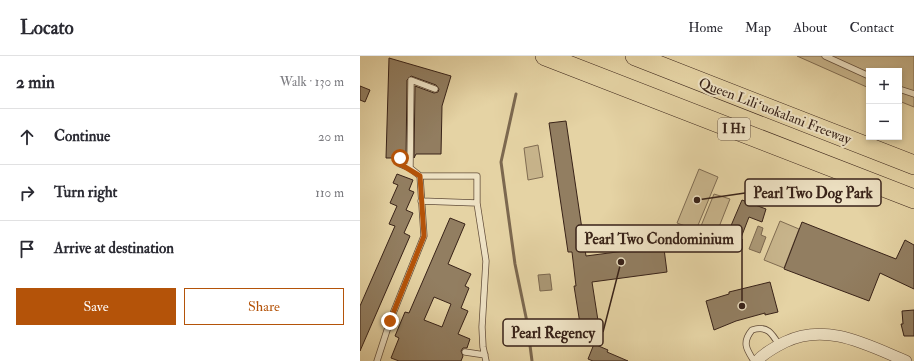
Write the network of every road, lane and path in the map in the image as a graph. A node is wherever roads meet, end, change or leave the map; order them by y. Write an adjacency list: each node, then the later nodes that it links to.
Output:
1 (544, 56): 12 (highway, I H1)
2 (635, 56): 9 (highway, Queen Liliʻuokalani Freeway / I H1)
3 (825, 56): 4 (lane)
4 (866, 75)
5 (435, 89): 10 (lane)
6 (902, 90): 7 (lane)
7 (914, 94)
8 (400, 158): 10 (lane)
9 (914, 165)
10 (410, 168): 11 (lane)
11 (420, 176): 13 (lane); 14 (lane)
12 (914, 198)
13 (421, 201): 14 (lane); 18 (lane)
14 (477, 203): 17 (lane)
15 (779, 345): 20 (lane); 21 (street); 22 (street)
16 (465, 352): 17 (lane)
17 (485, 355): 19 (lane)
18 (377, 361)
19 (486, 361)
20 (754, 361)
21 (757, 361)
22 (906, 361)

